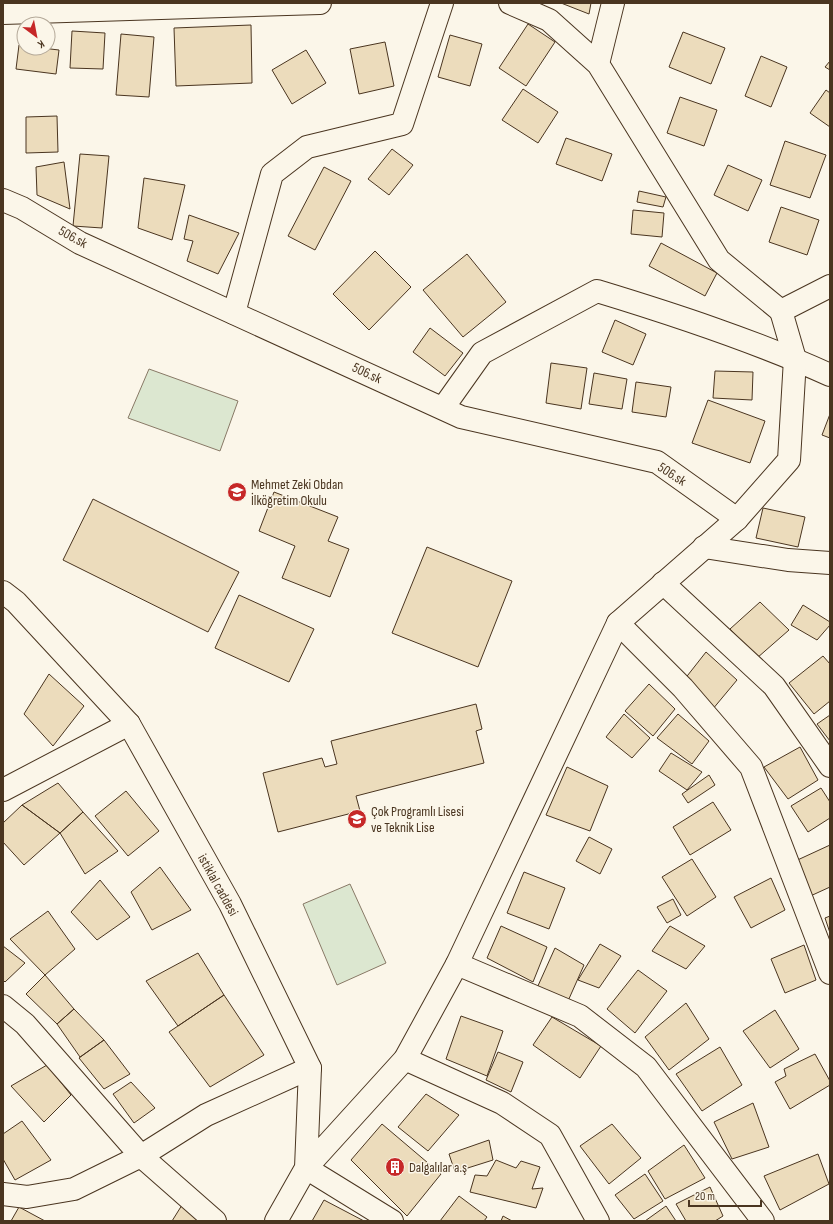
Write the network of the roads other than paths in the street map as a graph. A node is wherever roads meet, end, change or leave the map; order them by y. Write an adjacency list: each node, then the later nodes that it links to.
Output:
1 (320, 3): 5 (street)
2 (442, 3): 10 (street)
3 (510, 3): 6 (street)
4 (613, 3): 6 (street)
5 (3, 13)
6 (598, 64): 9 (street)
7 (3, 200): 10 (street, 506.sk)
8 (830, 286): 9 (street)
9 (781, 311): 11 (street)
10 (234, 313): 13 (street, 506.sk)
11 (795, 359): 12 (street); 13 (street); 14 (street)
12 (830, 375)
13 (443, 408): 14 (street, 506.sk)
14 (737, 519): 15 (street)
15 (704, 547): 16 (street); 17 (street)
16 (830, 563)
17 (663, 583): 19 (street); 21 (street)
18 (3, 592): 20 (street, istiklal caddesi)
19 (618, 623): 23 (street); 24 (street)
20 (129, 724): 22 (street); 27 (street, istiklal caddesi)
21 (830, 766)
22 (3, 790)
23 (457, 964): 26 (street); 31 (street)
24 (830, 973)
25 (3, 1006): 28 (street)
26 (405, 1059): 29 (street); 35 (street)
27 (310, 1068): 28 (street); 29 (street, istiklal caddesi)
28 (141, 1156): 30 (street); 32 (street)
29 (306, 1168): 33 (street, istiklal caddesi); 34 (street)
30 (3, 1194)
31 (761, 1220)
32 (215, 1221)
33 (276, 1221)
34 (392, 1221)
35 (598, 1221)

